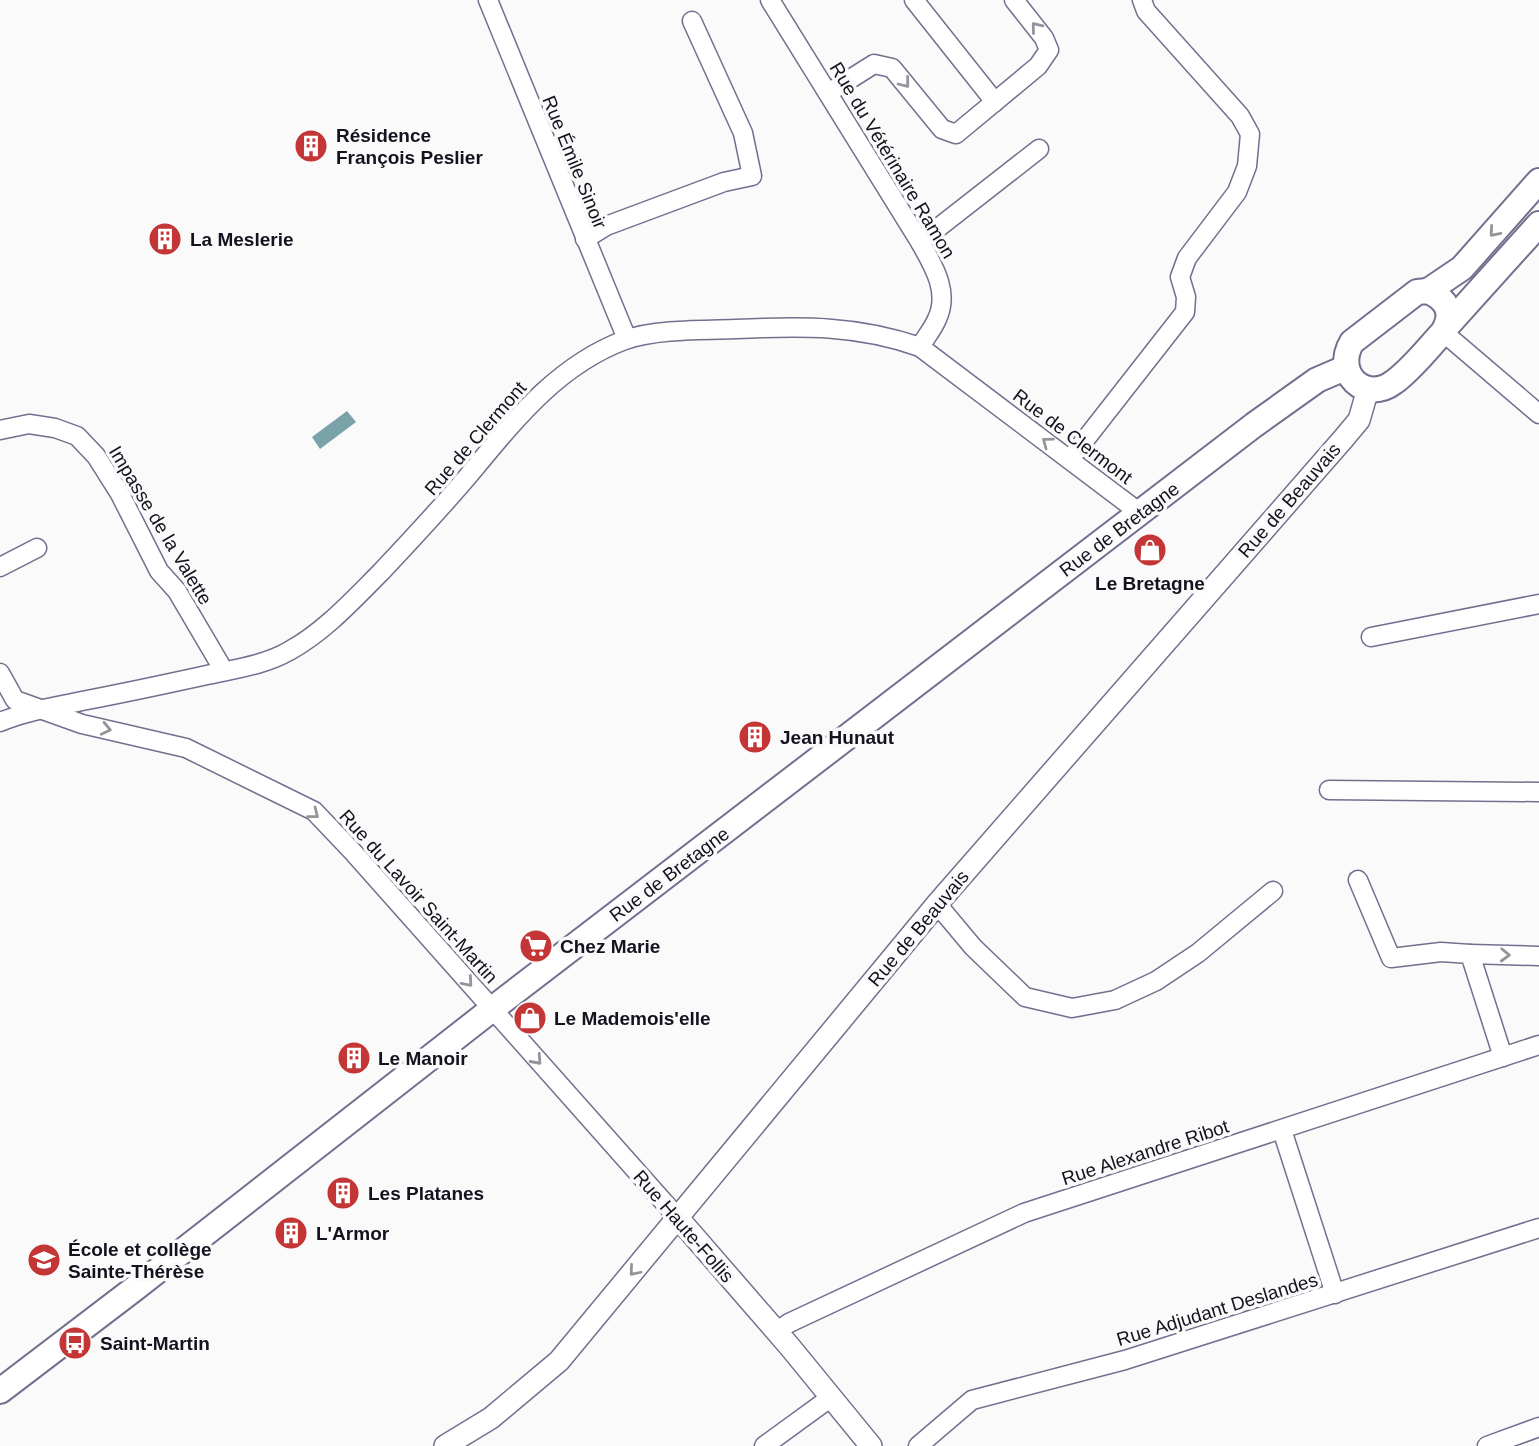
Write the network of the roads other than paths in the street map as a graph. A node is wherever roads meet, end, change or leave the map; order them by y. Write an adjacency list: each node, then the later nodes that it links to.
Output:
1 (488, 0): 12 (street, Rue Émile Sinoir)
2 (770, 0): 7 (street, Rue du Vétérinaire Ramon)
3 (914, 0): 8 (street)
4 (1014, 0): 8 (street, one-way to 4)
5 (1142, 0): 22 (street)
6 (692, 21): 12 (street)
7 (828, 93): 8 (street, one-way to 8); 13 (street, Rue du Vétérinaire Ramon)
8 (995, 102)
9 (1039, 149): 13 (street)
10 (1539, 181): 14 (main road, one-way to 14)
11 (1539, 224): 15 (main road)
12 (584, 239): 16 (street, Rue Émile Sinoir)
13 (920, 242): 17 (street, Rue du Vétérinaire Ramon)
14 (1428, 291): 15 (main road); 18 (main road)
15 (1446, 328): 19 (main road); 20 (street)
16 (627, 339): 17 (street, Rue de Clermont); 28 (street, Rue de Clermont)
17 (920, 347): 22 (street, Rue de Clermont, one-way to 17)
18 (1345, 368): 19 (main road); 23 (main road, Rue de Bretagne)
19 (1368, 389): 36 (street, Rue de Beauvais)
20 (1539, 414)
21 (0, 430): 28 (street, Impasse de la Valette)
22 (1070, 459): 23 (street, Rue de Clermont)
23 (1140, 513): 39 (main road, Rue de Bretagne)
24 (37, 548): 25 (street)
25 (0, 567)
26 (1539, 604): 27 (street)
27 (1371, 637)
28 (224, 671): 30 (street, Rue de Clermont)
29 (0, 673): 30 (street, Rue du Lavoir Saint-Martin)
30 (41, 709): 31 (street, Rue de Clermont); 39 (street, Rue du Lavoir Saint-Martin, one-way to 39)
31 (0, 722)
32 (1329, 790): 33 (street)
33 (1539, 792)
34 (1358, 880): 37 (street)
35 (1273, 891): 36 (street)
36 (937, 904): 43 (street, Rue de Beauvais)
37 (1470, 954): 38 (street, one-way to 38); 41 (street)
38 (1539, 957)
39 (491, 1010): 43 (street, Rue Haute-Follis, one-way to 43); 47 (main road, Rue de Bretagne)
40 (1539, 1045): 41 (street, Rue Alexandre Ribot)
41 (1503, 1057): 42 (street, Rue Alexandre Ribot)
42 (1282, 1129): 45 (street); 46 (street, Rue Alexandre Ribot)
43 (678, 1218): 46 (street, Rue Haute-Follis); 51 (street, Rue de Beauvais, one-way to 51)
44 (1539, 1228): 45 (street, Rue Adjudant Deslandes)
45 (1335, 1294): 53 (street, Rue Adjudant Deslandes)
46 (777, 1331): 48 (street, Rue Haute-Follis)
47 (0, 1391)
48 (830, 1398): 50 (street); 52 (street, Rue Haute-Follis)
49 (1539, 1426): 54 (street)
50 (772, 1444)
51 (445, 1446)
52 (871, 1446)
53 (918, 1446)
54 (1487, 1446)

